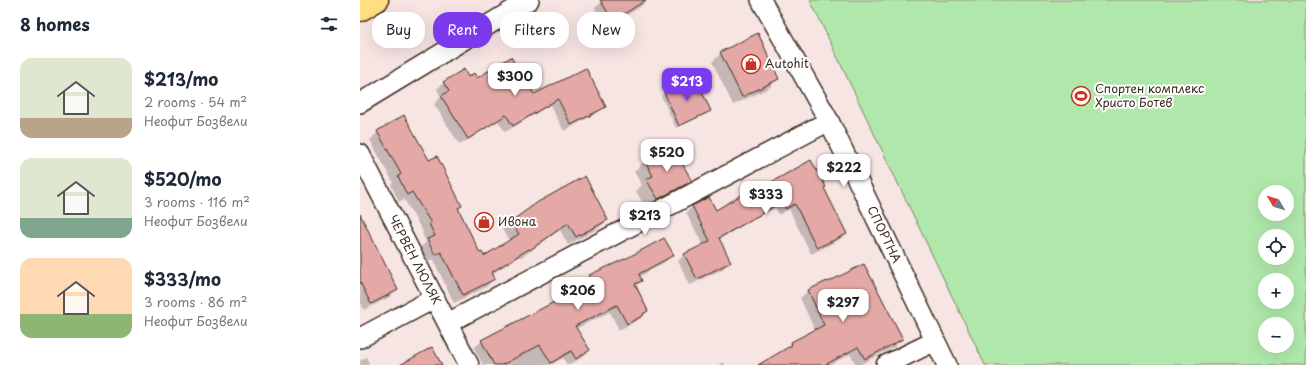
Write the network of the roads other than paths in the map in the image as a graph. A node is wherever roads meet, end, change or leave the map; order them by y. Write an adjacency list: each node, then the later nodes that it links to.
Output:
1 (377, 0): 4 (main road)
2 (529, 0): 5 (street)
3 (761, 0): 6 (street, СПОРТНА)
4 (360, 10)
5 (360, 103)
6 (829, 121): 9 (street); 11 (street, СПОРТНА)
7 (360, 154): 8 (street, ЧЕРВЕН ЛЮЛЯК)
8 (435, 298): 9 (street, ЧЕРВЕН ЛЮЛЯК); 10 (street)
9 (448, 323): 12 (street, ЧЕРВЕН ЛЮЛЯК)
10 (360, 338)
11 (935, 341): 13 (street); 14 (street, СПОРТНА)
12 (470, 365)
13 (886, 365)
14 (947, 365)

